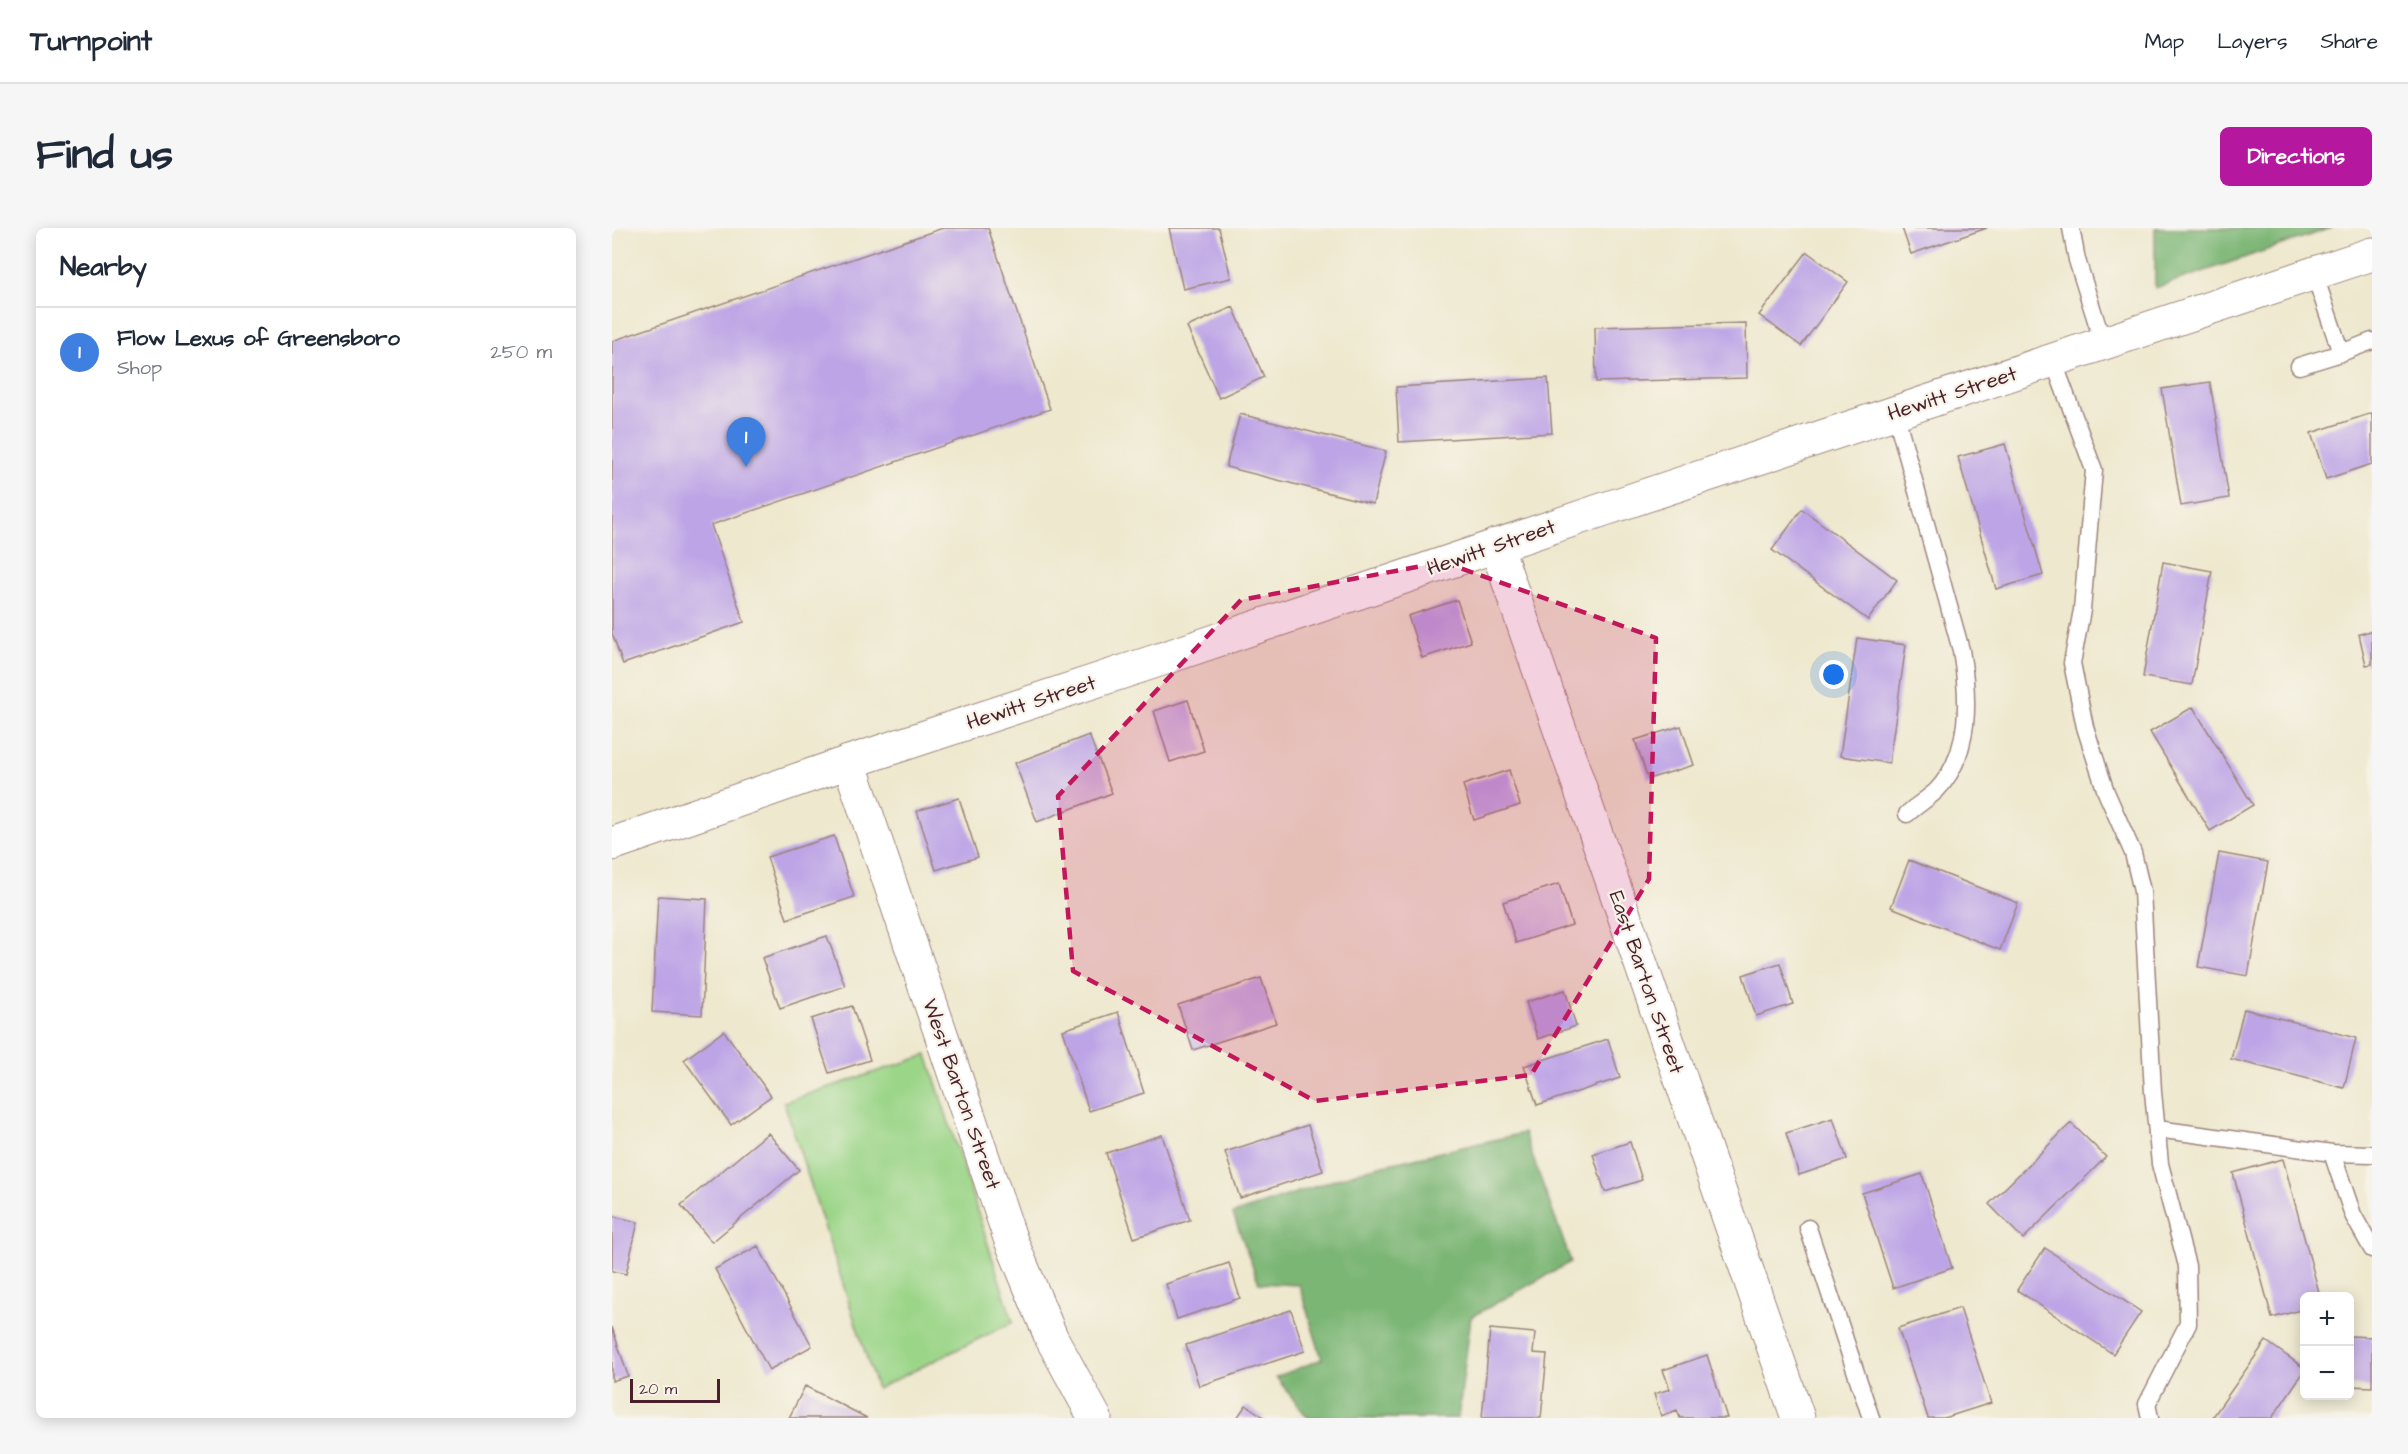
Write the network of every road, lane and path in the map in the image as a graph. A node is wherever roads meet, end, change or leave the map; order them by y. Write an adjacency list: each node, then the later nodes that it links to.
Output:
1 (2072, 228): 5 (lane)
2 (2372, 254): 3 (street, Hewitt Street)
3 (2314, 273): 5 (street, Hewitt Street); 6 (lane)
4 (2372, 341): 6 (lane)
5 (2103, 343): 7 (street, Hewitt Street)
6 (2341, 353): 8 (lane)
7 (2053, 360): 9 (street, Hewitt Street); 14 (lane)
8 (2299, 366)
9 (1895, 412): 10 (street, Hewitt Street); 12 (lane)
10 (1496, 545): 11 (street, Hewitt Street); 20 (street, East Barton Street)
11 (849, 762): 13 (street, Hewitt Street); 19 (street, West Barton Street)
12 (1906, 814)
13 (612, 844)
14 (2157, 1129): 15 (lane); 22 (lane)
15 (2332, 1153): 16 (lane); 18 (lane)
16 (2372, 1154)
17 (1808, 1228): 21 (lane)
18 (2372, 1249)
19 (1095, 1418)
20 (1798, 1418)
21 (1871, 1418)
22 (2150, 1418)

